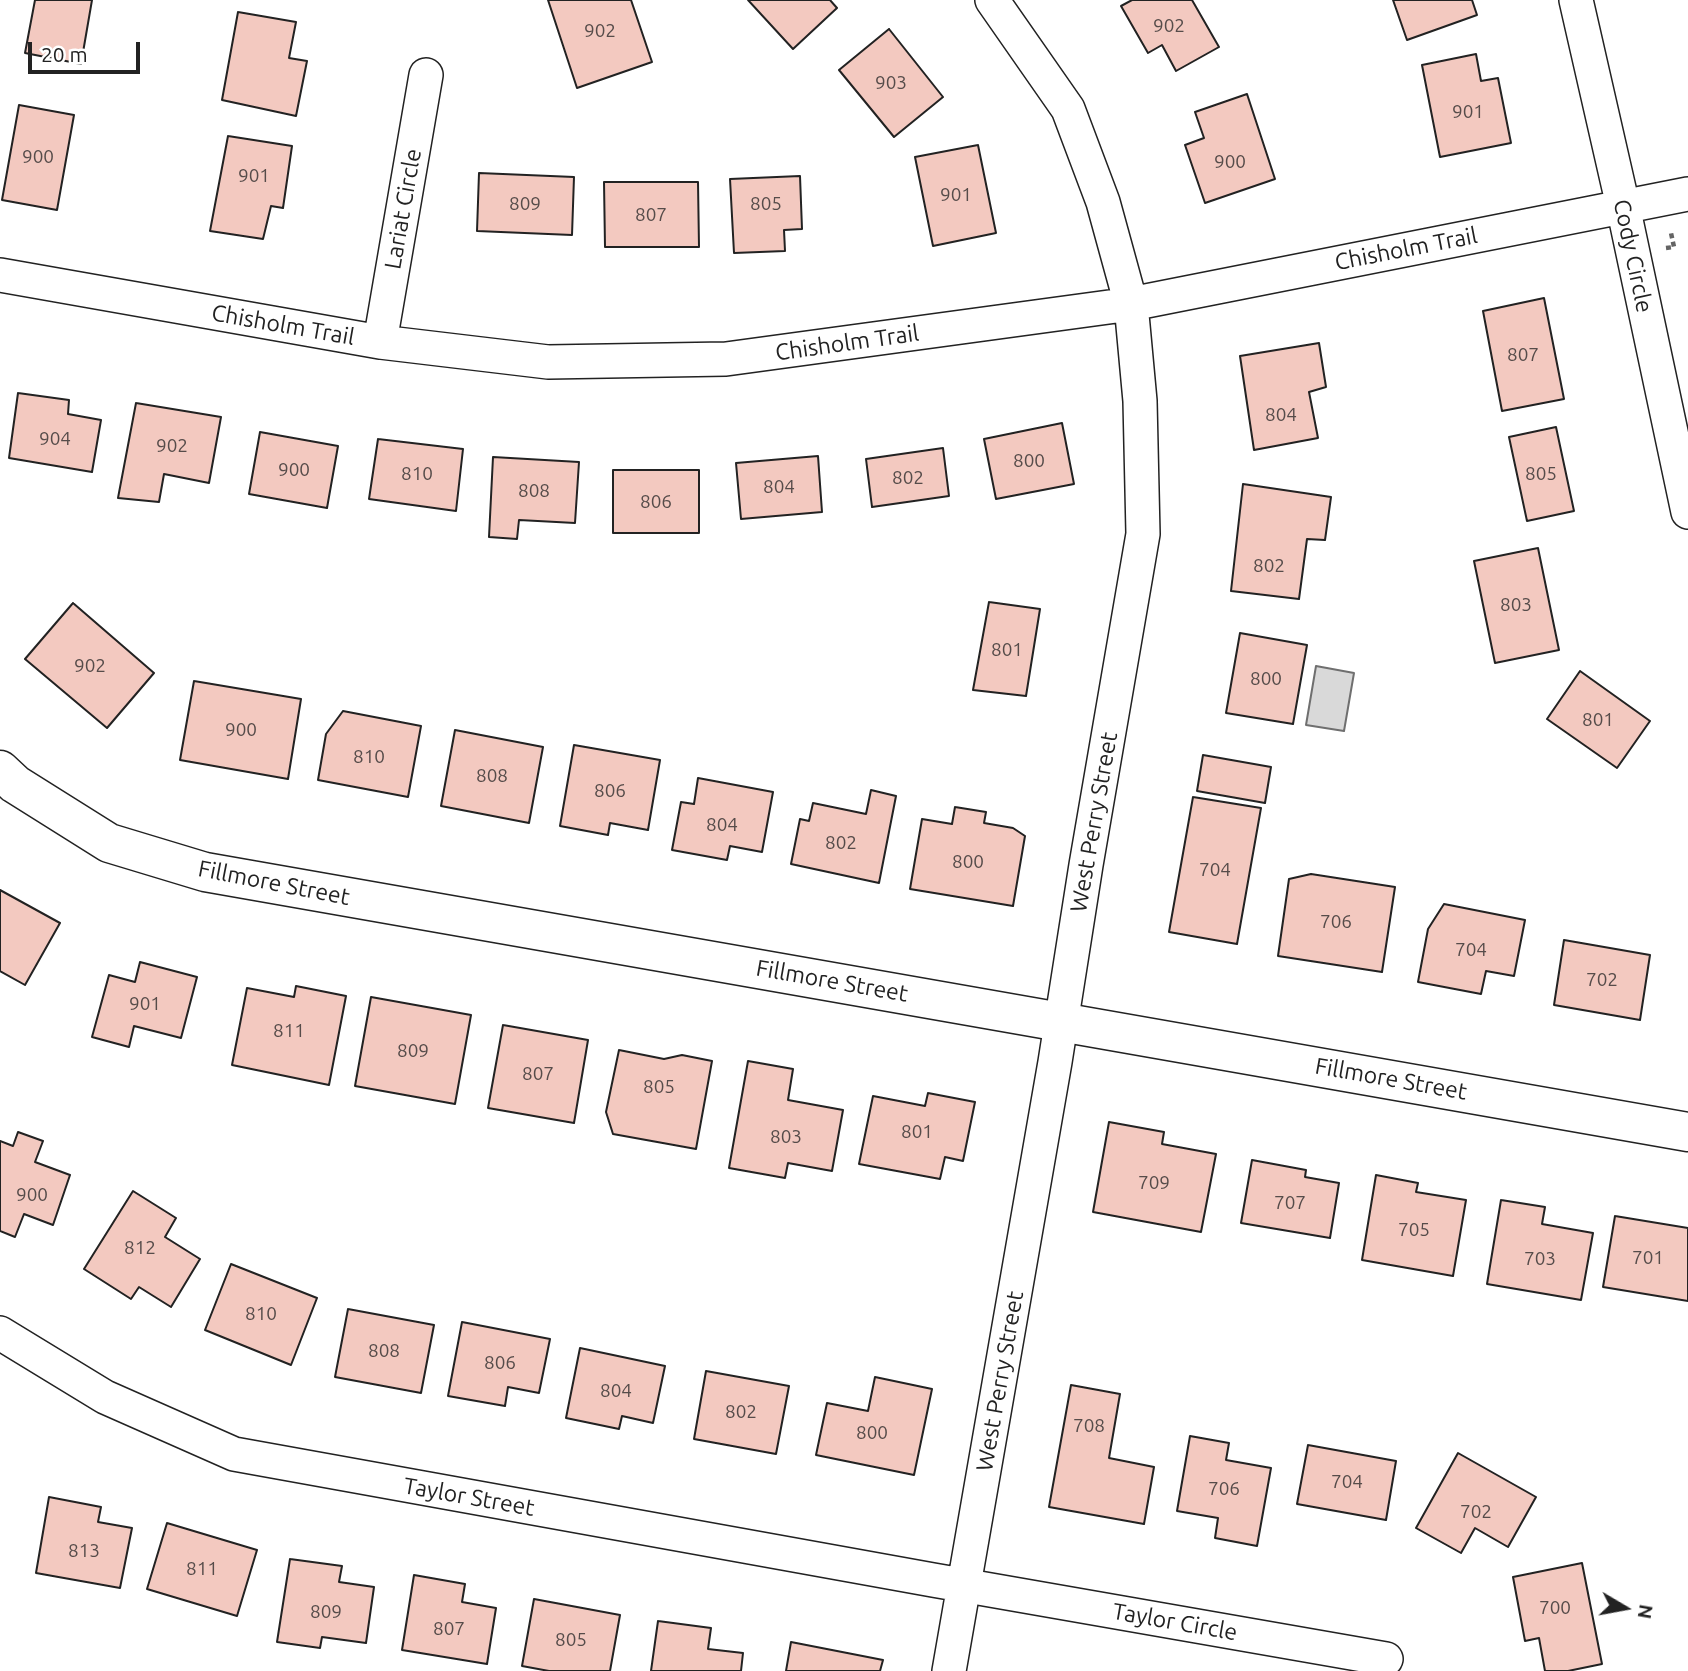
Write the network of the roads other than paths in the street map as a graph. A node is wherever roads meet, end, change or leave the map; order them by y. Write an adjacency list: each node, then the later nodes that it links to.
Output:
1 (992, 0): 7 (street, West Perry Street)
2 (1576, 0): 5 (street, Cody Circle)
3 (426, 75): 8 (street, Lariat Circle)
4 (1688, 194): 5 (street, Chisholm Trail)
5 (1623, 206): 7 (street, Chisholm Trail); 9 (street, Cody Circle)
6 (0, 275): 8 (street, Chisholm Trail)
7 (1130, 304): 8 (street, Chisholm Trail); 11 (street, West Perry Street)
8 (380, 342)
9 (1688, 512)
10 (0, 770): 11 (street, Fillmore Street)
11 (1061, 1021): 12 (street, Fillmore Street); 14 (street, West Perry Street)
12 (1688, 1132)
13 (0, 1333): 14 (street, Taylor Street)
14 (964, 1586): 15 (street, Taylor Circle); 16 (street, West Perry Street)
15 (1386, 1659)
16 (949, 1671)

